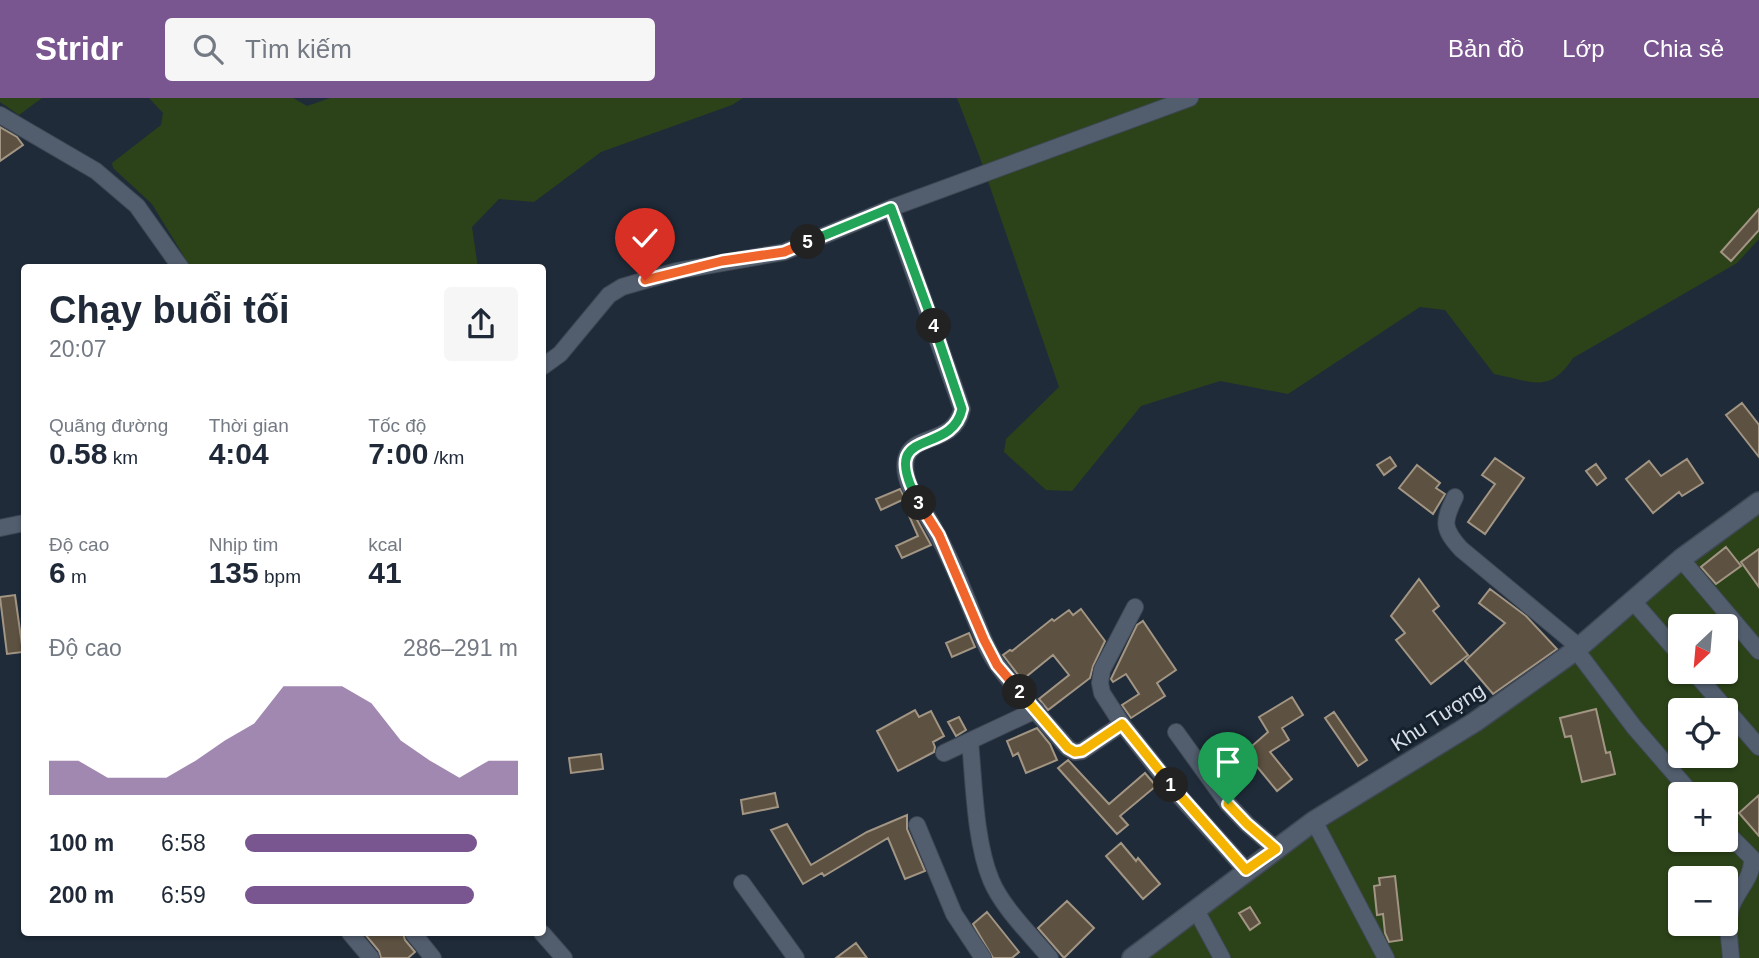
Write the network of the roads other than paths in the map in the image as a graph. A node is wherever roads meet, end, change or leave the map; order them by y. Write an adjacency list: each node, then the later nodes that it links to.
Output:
1 (1190, 98): 3 (street)
2 (0, 115): 4 (street)
3 (891, 208): 5 (street); 17 (street)
4 (178, 264)
5 (546, 365)
6 (1455, 497): 14 (street)
7 (1759, 502): 10 (street, Khu Tượng)
8 (21, 524): 9 (street)
9 (0, 528)
10 (1681, 559): 11 (street, Khu Tượng); 15 (street)
11 (1632, 600): 13 (street); 14 (street, Khu Tượng)
12 (1135, 607): 18 (street)
13 (1668, 641)
14 (1578, 649): 23 (street); 24 (street, Khu Tượng)
15 (1759, 651)
16 (1705, 684): 21 (street)
17 (1036, 710): 18 (street); 20 (street)
18 (1122, 724): 28 (street)
19 (1176, 732): 27 (street)
20 (970, 741): 22 (street); 41 (street)
21 (1759, 747)
22 (944, 753)
23 (1682, 782)
24 (1314, 821): 27 (street, Khu Tượng); 44 (street)
25 (917, 825): 40 (street)
26 (1738, 844): 29 (street)
27 (1276, 849): 28 (street, Khu Tượng)
28 (1246, 870): 32 (street, Khu Tượng)
29 (1749, 878): 31 (street); 45 (street)
30 (742, 883): 39 (street)
31 (1759, 893)
32 (1196, 910): 42 (street, Khu Tượng); 43 (street)
33 (353, 936): 36 (street)
34 (415, 936): 37 (street)
35 (545, 936): 38 (street)
36 (371, 958)
37 (433, 958)
38 (564, 958)
39 (796, 958)
40 (983, 958)
41 (1049, 958)
42 (1132, 958)
43 (1222, 958)
44 (1386, 958)
45 (1731, 958)

